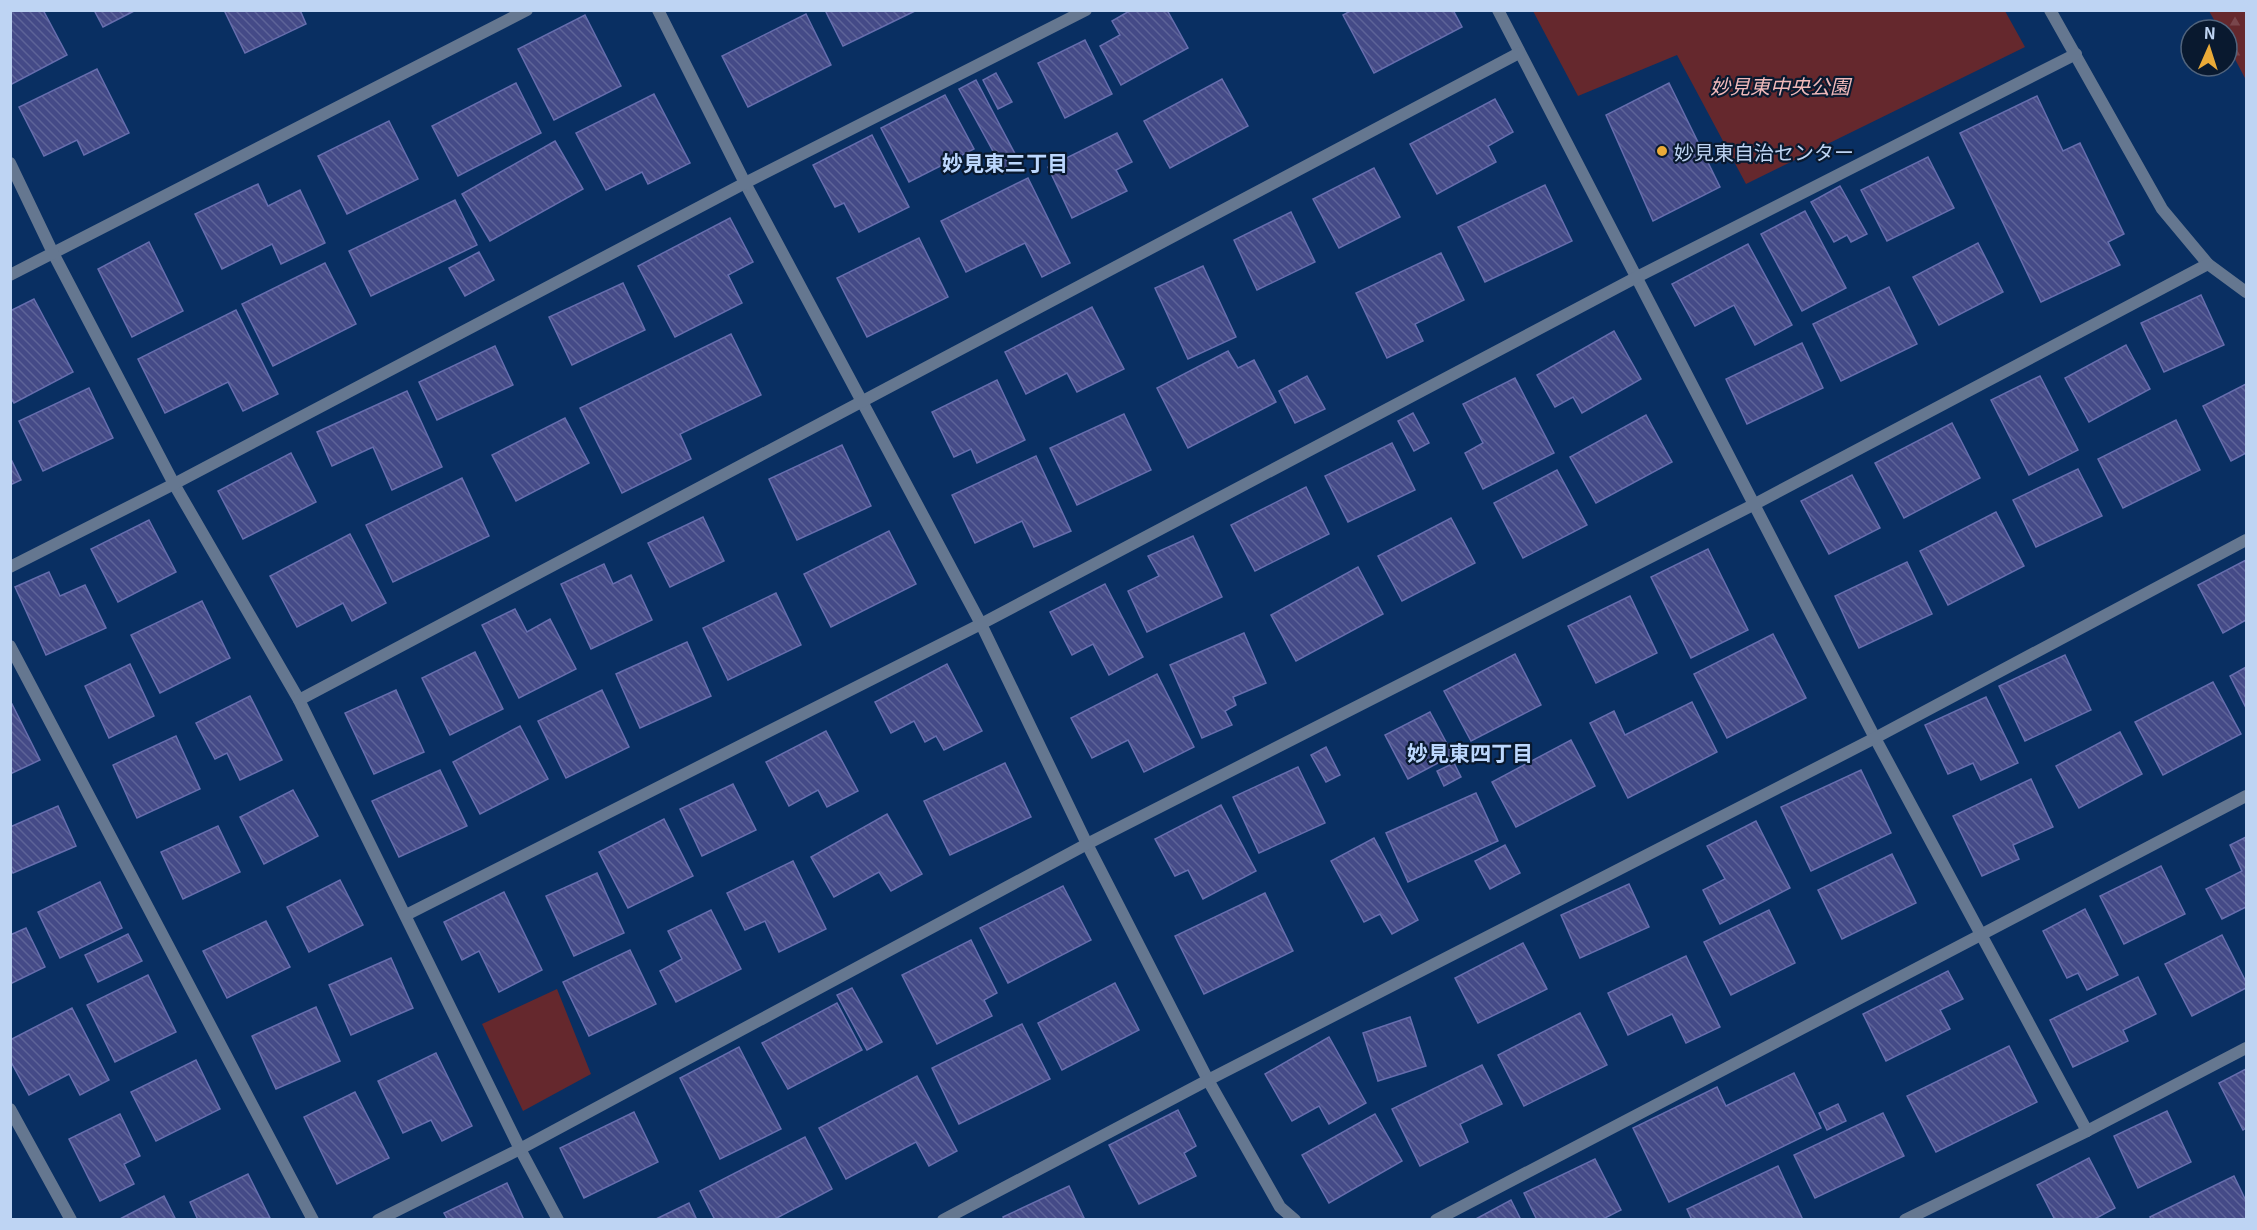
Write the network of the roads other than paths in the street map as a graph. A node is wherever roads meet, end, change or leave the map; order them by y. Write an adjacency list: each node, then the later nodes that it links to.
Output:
1 (527, 10): 10 (street)
2 (658, 10): 9 (street)
3 (1086, 10): 9 (street)
4 (1498, 10): 6 (street)
5 (2050, 10): 7 (street)
6 (1519, 53): 13 (street); 15 (street)
7 (2076, 54): 11 (street); 13 (street)
8 (10, 163): 10 (street)
9 (746, 183): 15 (street); 16 (street)
10 (53, 253): 12 (street); 16 (street)
11 (2208, 264): 14 (street); 17 (street)
12 (10, 275)
13 (1638, 277): 17 (street); 20 (street)
14 (2247, 292)
15 (861, 401): 20 (street); 22 (street)
16 (174, 484): 19 (street); 22 (street)
17 (1755, 504): 23 (street); 25 (street)
18 (2247, 540): 23 (street)
19 (10, 567)
20 (981, 624): 25 (street); 26 (street)
21 (10, 646): 34 (street)
22 (299, 700): 26 (street)
23 (1875, 738): 27 (street); 29 (street)
24 (2247, 796): 27 (street)
25 (1087, 844): 29 (street); 32 (street)
26 (406, 915): 32 (street)
27 (1980, 936): 31 (street); 39 (street)
28 (2247, 1048): 31 (street)
29 (1208, 1080): 37 (street); 38 (street)
30 (10, 1109): 33 (street)
31 (2087, 1131): 40 (street)
32 (520, 1149): 35 (street); 36 (street)
33 (71, 1220)
34 (313, 1220)
35 (378, 1220)
36 (558, 1220)
37 (943, 1220)
38 (1295, 1220)
39 (1436, 1220)
40 (1905, 1220)

